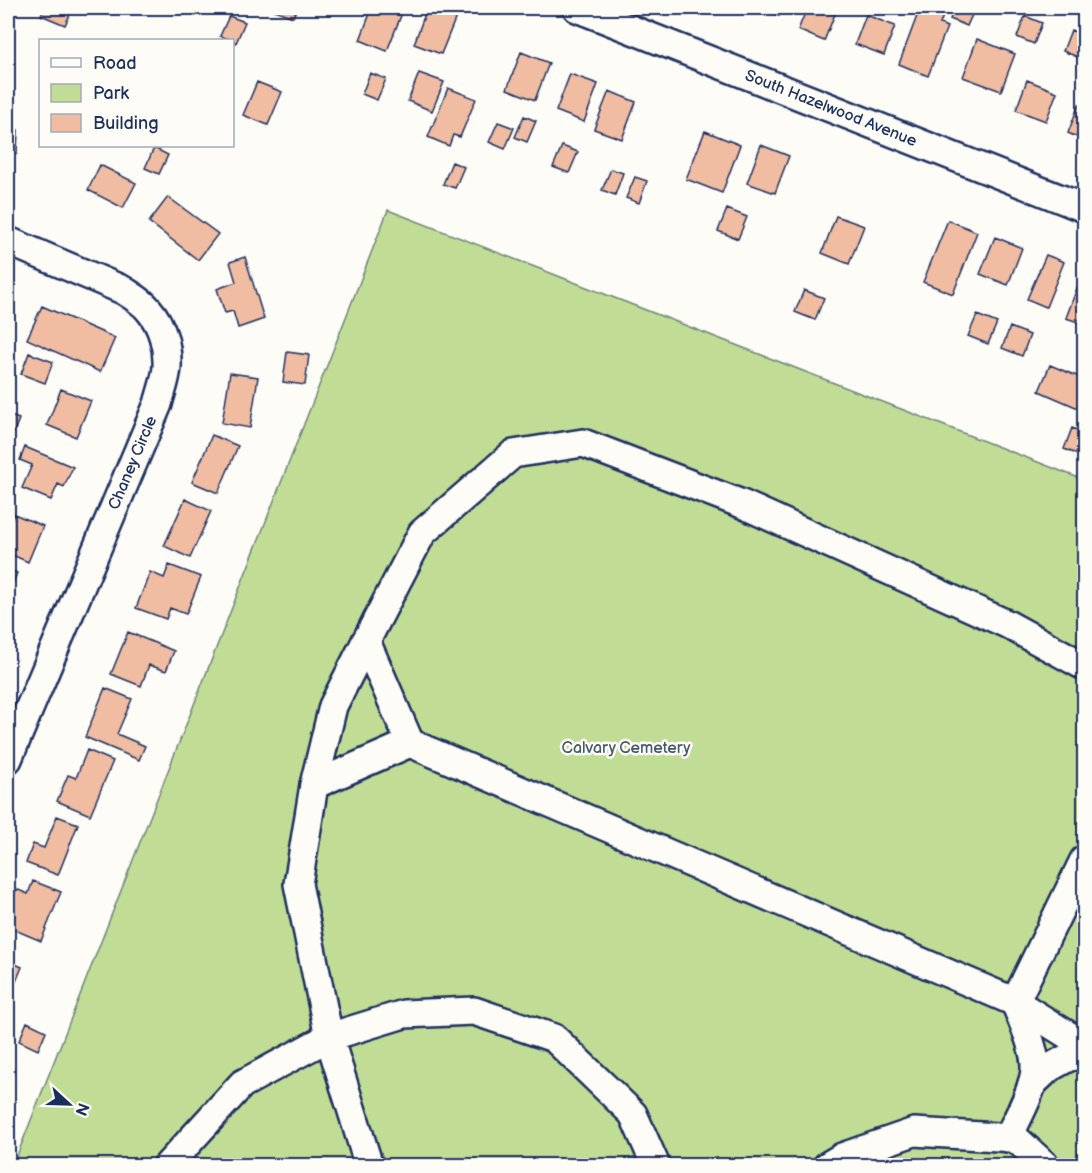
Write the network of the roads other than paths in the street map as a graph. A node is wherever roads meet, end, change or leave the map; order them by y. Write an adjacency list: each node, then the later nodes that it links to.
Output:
1 (577, 8): 2 (street, South Hazelwood Avenue)
2 (1084, 208)
3 (8, 241): 7 (street, Chaney Circle)
4 (366, 641): 5 (street); 6 (street); 8 (street)
5 (1084, 666)
6 (410, 743): 8 (street); 10 (street)
7 (8, 759)
8 (314, 785): 11 (street)
9 (1084, 860): 10 (street)
10 (1015, 1002): 12 (street); 14 (street)
11 (329, 1037): 16 (street); 17 (street); 18 (street)
12 (1084, 1045)
13 (1084, 1055): 14 (street)
14 (1032, 1084): 15 (street)
15 (1008, 1138): 19 (street); 20 (street)
16 (167, 1166)
17 (369, 1166)
18 (656, 1166)
19 (827, 1166)
20 (1046, 1166)

